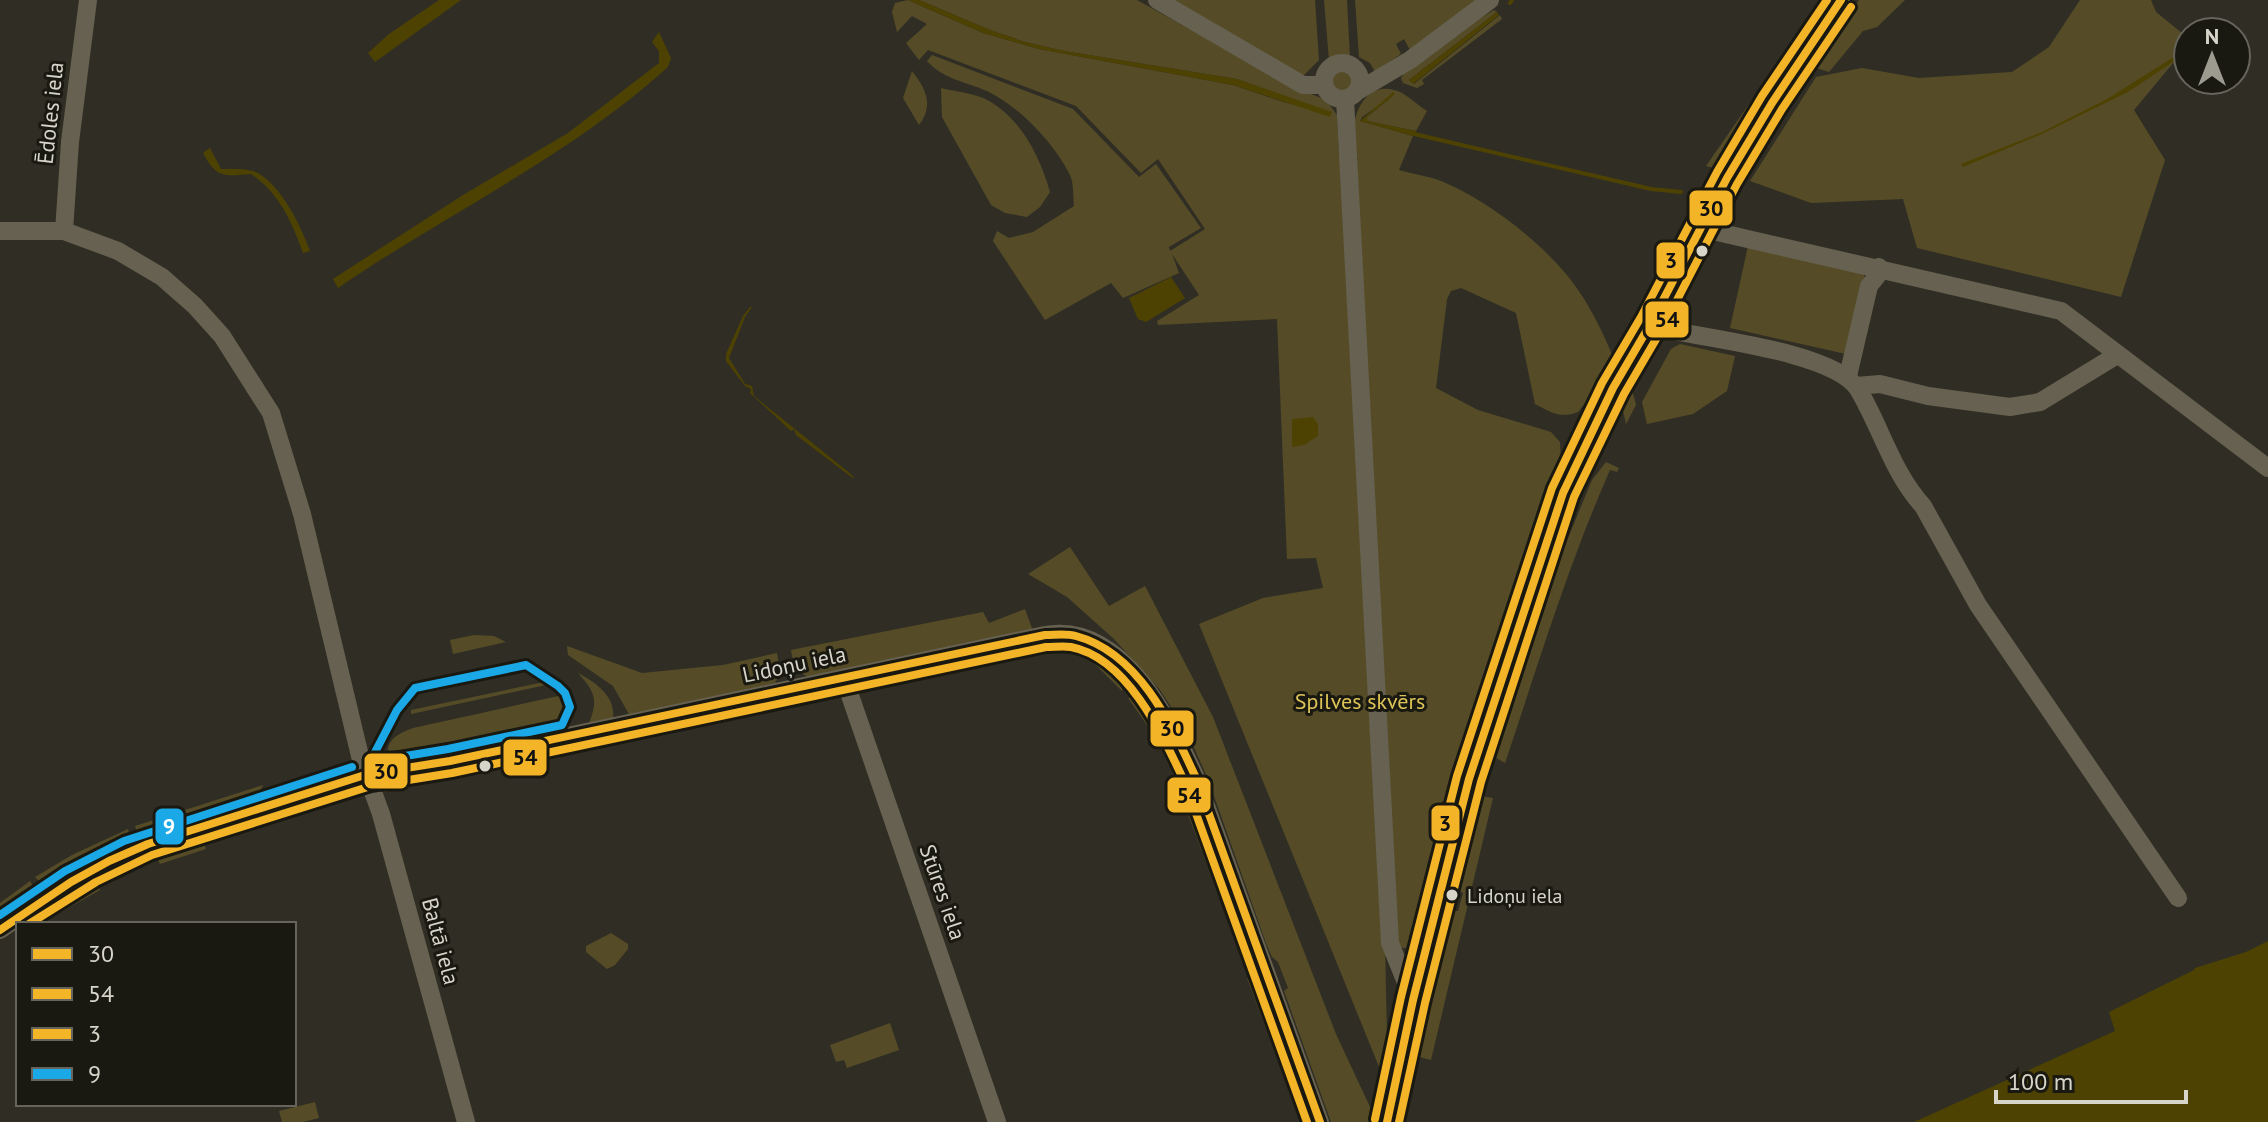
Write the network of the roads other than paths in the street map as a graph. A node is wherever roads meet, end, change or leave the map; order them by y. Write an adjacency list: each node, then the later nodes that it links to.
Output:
1 (88, 0): 9 (street, Ēdoles iela)
2 (1157, 0): 5 (street)
3 (1490, 0): 6 (street)
4 (1841, 0): 7 (main road)
5 (1324, 85): 6 (street); 6 (street)
6 (1350, 95): 19 (street)
7 (1700, 228): 10 (street); 11 (main road)
8 (0, 231): 9 (street)
9 (64, 231): 16 (street, Baltā iela)
10 (1879, 267): 12 (street); 13 (street)
11 (1651, 323): 13 (street); 19 (main road)
12 (2117, 355): 13 (street); 14 (street)
13 (1852, 381): 17 (street)
14 (2268, 468)
15 (844, 678): 16 (street, Lidoņu iela); 21 (street, Stūres iela); 22 (street, Lidoņu iela)
16 (368, 774): 18 (street, Lidoņu iela); 20 (street, Baltā iela)
17 (2178, 898)
18 (0, 930)
19 (1413, 1000): 23 (main road)
20 (466, 1122)
21 (997, 1122)
22 (1320, 1122)
23 (1387, 1122)

